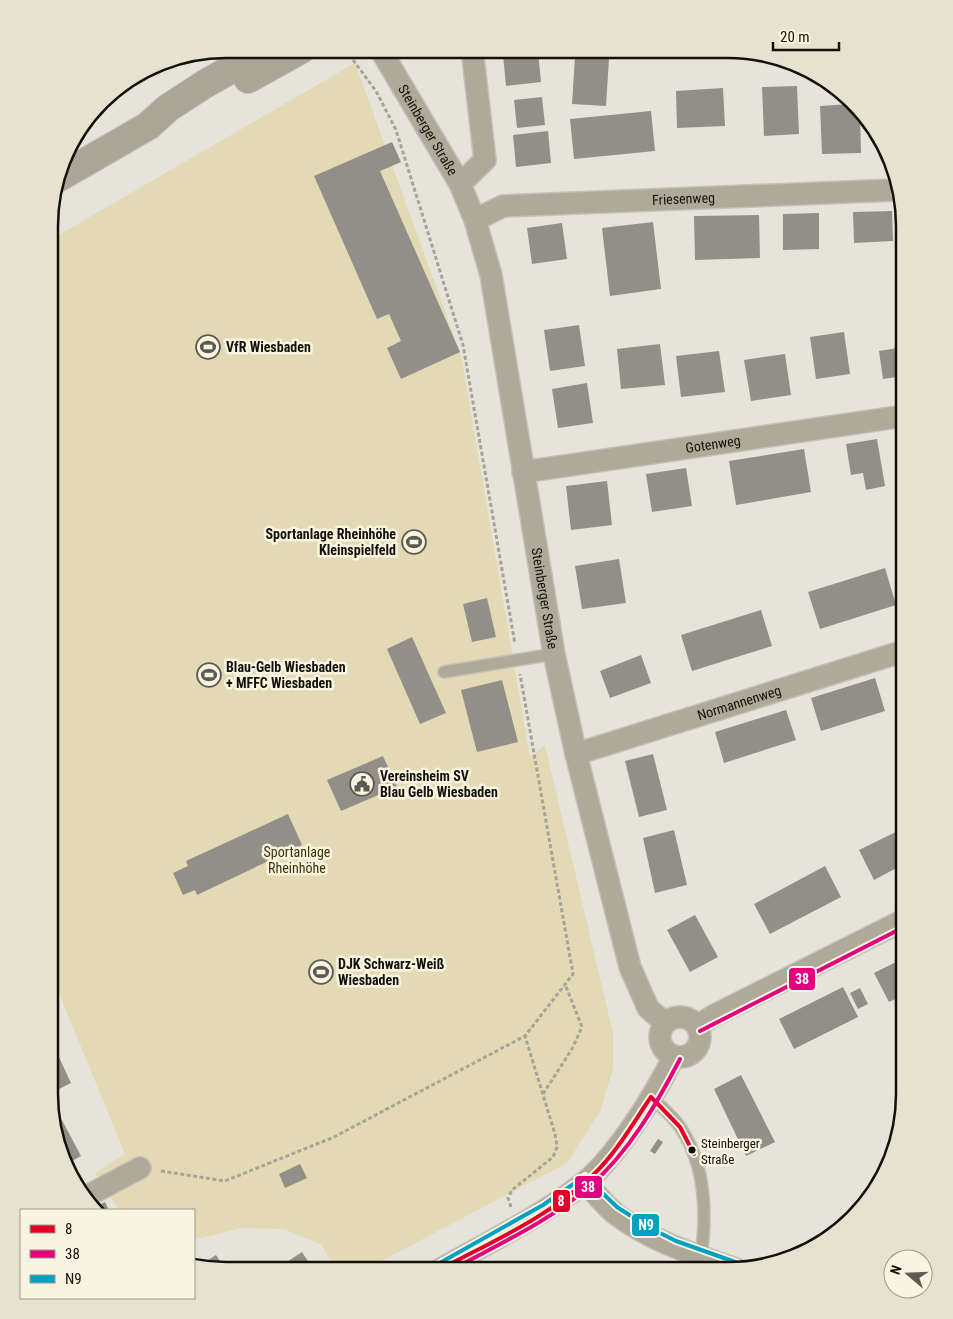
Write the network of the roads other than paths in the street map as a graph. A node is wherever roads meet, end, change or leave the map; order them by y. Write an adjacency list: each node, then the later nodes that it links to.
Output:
1 (250, 58): 5 (main road)
2 (286, 58): 5 (main road)
3 (385, 58): 7 (street, Steinberger Straße)
4 (473, 58): 7 (street, Steinberger Straße)
5 (148, 126): 6 (main road)
6 (65, 174)
7 (460, 184): 9 (street, Steinberger Straße)
8 (892, 190): 9 (street, Friesenweg)
9 (475, 220): 11 (street, Steinberger Straße)
10 (896, 417): 11 (street, Gotenweg)
11 (523, 472): 12 (street, Steinberger Straße)
12 (554, 654): 14 (lane); 15 (street, Steinberger Straße)
13 (896, 654): 15 (street, Normannenweg)
14 (444, 672)
15 (576, 754): 18 (street, Steinberger Straße)
16 (895, 924): 17 (street)
17 (706, 1021): 18 (street); 19 (street)
18 (664, 1023): 19 (street)
19 (674, 1056): 20 (street)
20 (651, 1097): 22 (street); 24 (lane)
21 (140, 1168): 23 (street)
22 (585, 1182): 24 (street); 25 (street)
23 (91, 1194)
24 (701, 1257): 26 (street)
25 (455, 1262)
26 (717, 1262)

